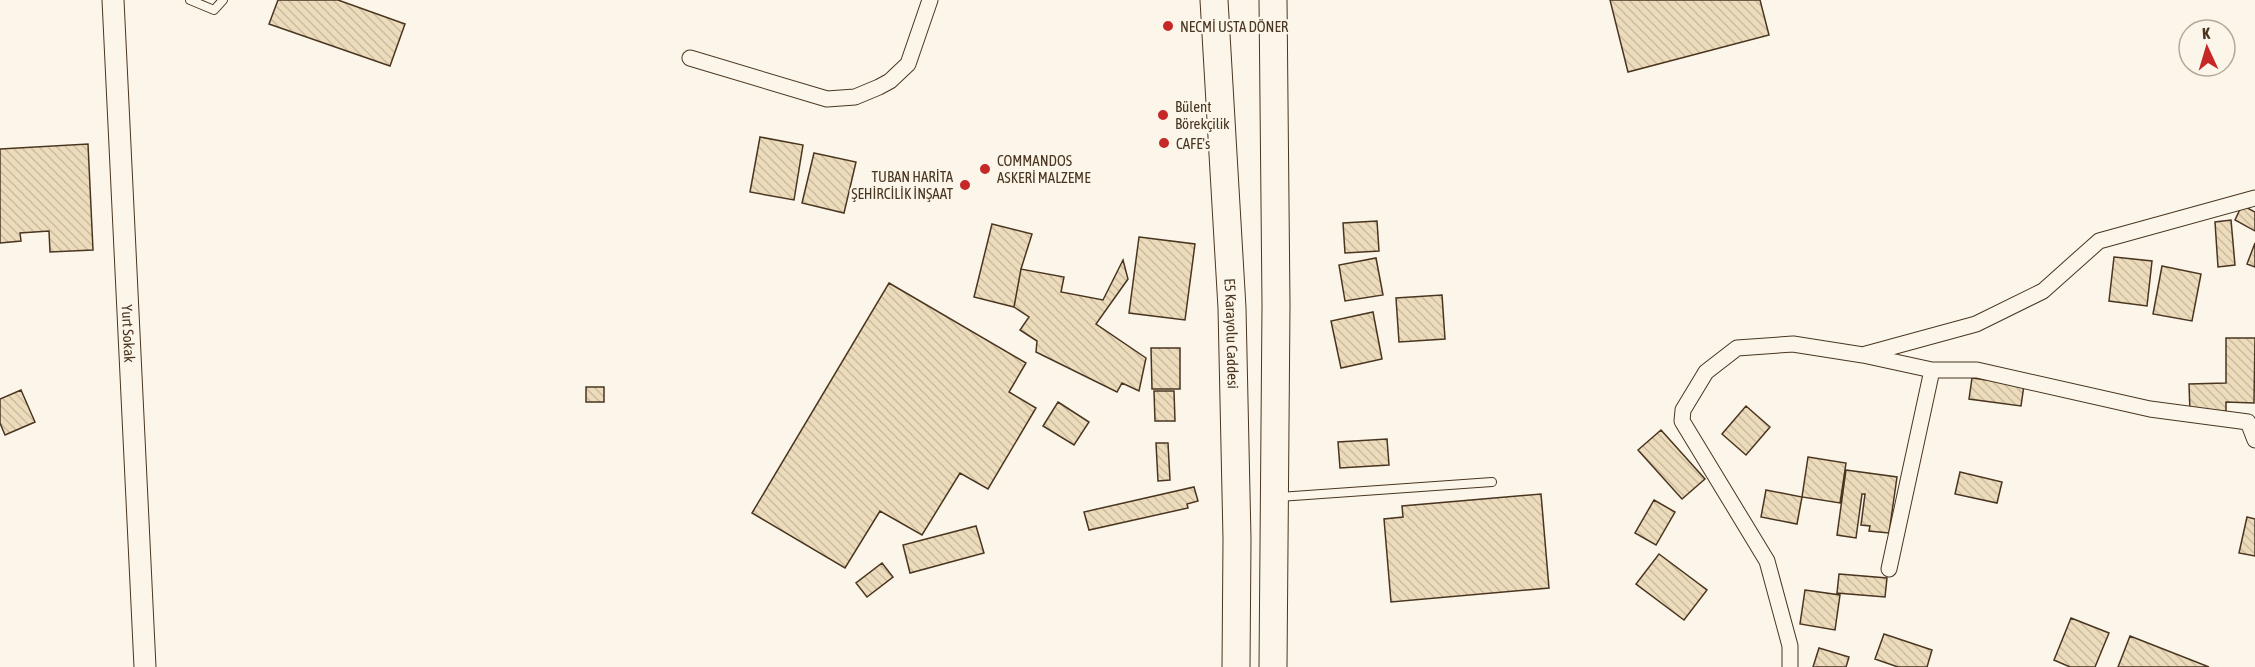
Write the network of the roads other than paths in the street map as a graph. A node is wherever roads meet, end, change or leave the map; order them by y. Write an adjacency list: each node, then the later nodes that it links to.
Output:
1 (113, 0): 15 (street, Yurt Sokak)
2 (190, 0): 3 (lane)
3 (223, 0)
4 (930, 0): 7 (street)
5 (1214, 0): 16 (highway, E5 Karayolu Caddesi)
6 (1273, 0): 13 (highway)
7 (690, 58)
8 (2255, 198): 9 (street)
9 (1863, 355): 10 (street); 18 (street)
10 (1932, 370): 11 (street); 14 (street)
11 (2255, 440)
12 (1492, 482): 13 (lane)
13 (1275, 497): 17 (highway)
14 (1889, 569)
15 (144, 667)
16 (1236, 667)
17 (1273, 667)
18 (1790, 667)

